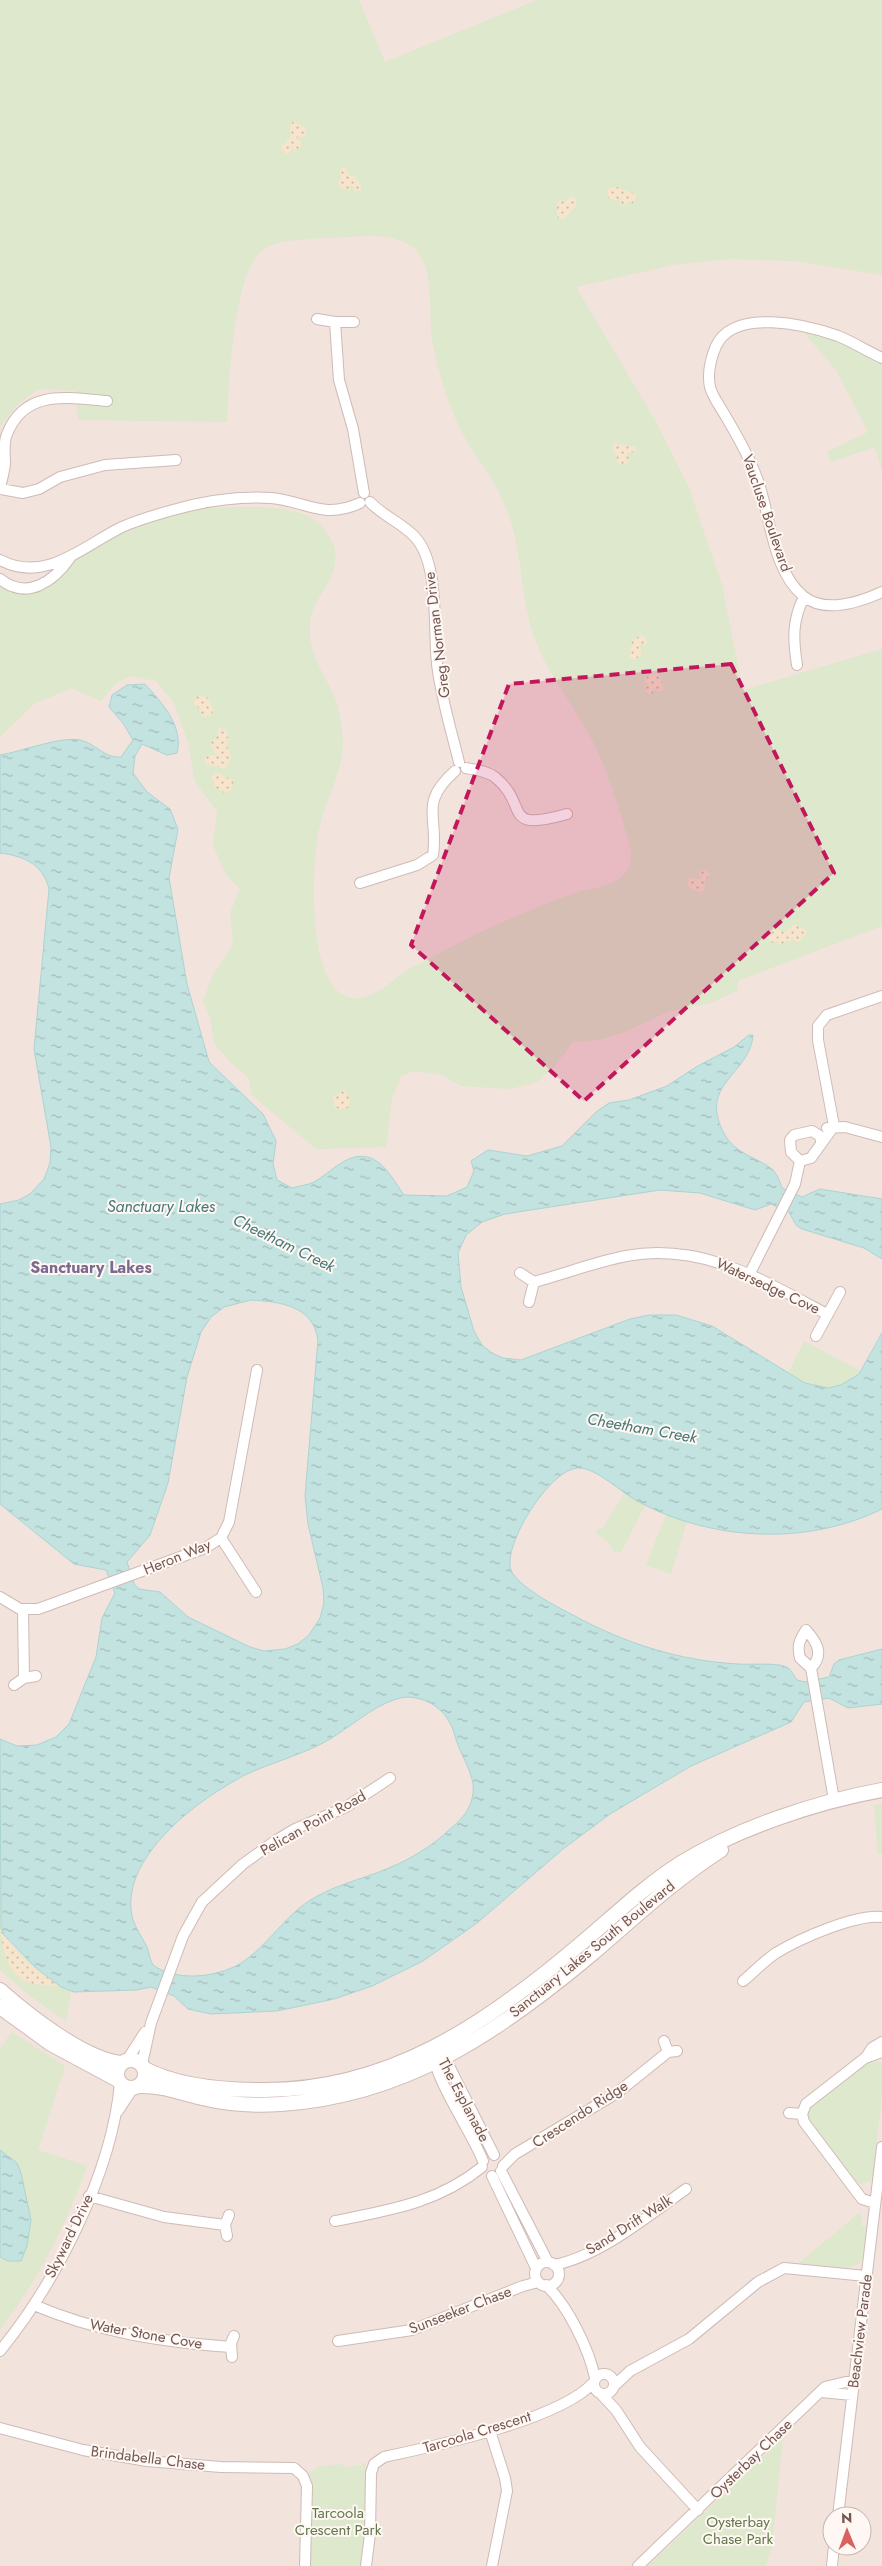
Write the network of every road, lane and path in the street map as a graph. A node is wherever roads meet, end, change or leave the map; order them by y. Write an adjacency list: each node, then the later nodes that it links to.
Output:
1 (317, 319): 2 (street)
2 (335, 322): 3 (street); 8 (street)
3 (354, 322)
4 (882, 358): 15 (street, Vaucluse Boulevard)
5 (107, 401): 7 (street)
6 (176, 460): 7 (street)
7 (0, 488)
8 (364, 500): 9 (street); 17 (street, Greg Norman Drive)
9 (71, 557): 11 (street); 13 (street)
10 (0, 560): 11 (street)
11 (26, 569): 13 (street)
12 (0, 579): 13 (street)
13 (29, 588)
14 (882, 592): 15 (street)
15 (804, 597): 16 (street)
16 (797, 665)
17 (460, 767): 18 (street); 19 (street)
18 (567, 814)
19 (360, 883)
20 (882, 996): 21 (street)
21 (834, 1126): 22 (street); 23 (street); 24 (street)
22 (812, 1131): 24 (street); 25 (street)
23 (882, 1137)
24 (821, 1141): 25 (street)
25 (800, 1161): 27 (street)
26 (520, 1273): 28 (street)
27 (749, 1275): 28 (street, Watersedge Cove); 31 (street, Watersedge Cove)
28 (534, 1282): 30 (street)
29 (840, 1292): 31 (street, Watersedge Cove)
30 (529, 1302)
31 (827, 1314): 32 (street, Watersedge Cove)
32 (816, 1336)
33 (257, 1370): 34 (street, Heron Way)
34 (221, 1538): 35 (street); 37 (street, Heron Way)
35 (256, 1592)
36 (0, 1597): 37 (street)
37 (23, 1610): 40 (street)
38 (812, 1668): 44 (street)
39 (36, 1676): 40 (street)
40 (24, 1678): 41 (street)
41 (14, 1685)
42 (390, 1778): 50 (street, Pelican Point Road)
43 (882, 1790): 44 (street, Sanctuary Lakes South Boulevard)
44 (834, 1800): 45 (street, Sanctuary Lakes South Boulevard)
45 (751, 1830): 53 (street, Sanctuary Lakes South Boulevard); 56 (street, Sanctuary Lakes South Boulevard)
46 (882, 1917): 47 (street)
47 (743, 1981)
48 (0, 1990): 57 (street, Sanctuary Lakes South Boulevard)
49 (0, 2007): 59 (street, Sanctuary Lakes South Boulevard)
50 (150, 2023): 57 (street, Pelican Point Road); 58 (street, Pelican Point Road)
51 (664, 2041): 63 (street, Crescendo Ridge)
52 (882, 2042): 55 (street)
53 (434, 2048): 56 (street, The Esplanade); 58 (street, Sanctuary Lakes South Boulevard)
54 (882, 2052): 55 (street)
55 (865, 2058): 61 (street)
56 (440, 2061): 59 (street, Sanctuary Lakes South Boulevard); 63 (street, The Esplanade)
57 (124, 2062): 58 (street, Sanctuary Lakes South Boulevard); 59 (street)
58 (143, 2067): 59 (street)
59 (127, 2084): 67 (street, Skyward Drive)
60 (789, 2113): 61 (street)
61 (802, 2114): 64 (street)
62 (882, 2147): 66 (street, Beachview Parade)
63 (492, 2166): 69 (street, Crescendo Ridge); 71 (street, The Esplanade); 73 (street, The Esplanade)
64 (850, 2186): 66 (street); 68 (street)
65 (686, 2189): 71 (street, Sand Drift Walk)
66 (877, 2192): 68 (street, Beachview Parade)
67 (89, 2196): 70 (street); 75 (street, Skyward Drive)
68 (875, 2203): 72 (street, Beachview Parade)
69 (335, 2221)
70 (226, 2236)
71 (554, 2270): 73 (street); 73 (street); 74 (street, The Esplanade)
72 (866, 2276): 79 (street); 81 (street, Beachview Parade)
73 (539, 2277): 74 (street, The Esplanade); 76 (street, Sunseeker Chase)
74 (560, 2300): 80 (street, The Esplanade)
75 (34, 2305): 77 (street, Water Stone Cove); 78 (street, Skyward Drive)
76 (338, 2341)
77 (232, 2347)
78 (0, 2350)
79 (630, 2371): 80 (street); 82 (street)
80 (600, 2378): 82 (street); 84 (street); 86 (street, Tarcoola Crescent)
81 (854, 2380): 83 (street, Oysterbay Chase); 85 (street, Beachview Parade)
82 (613, 2388): 84 (street, Tarcoola Crescent); 87 (street)
83 (821, 2392): 85 (street); 91 (street, Oysterbay Chase)
84 (601, 2394): 86 (street, Tarcoola Crescent); 87 (street)
85 (852, 2395): 90 (street, Beachview Parade)
86 (579, 2396): 89 (street, Tarcoola Crescent)
87 (616, 2410): 91 (street)
88 (0, 2428): 92 (street, Brindabella Chase)
89 (490, 2431): 93 (street, Tarcoola Crescent); 94 (street)
90 (839, 2506)
91 (698, 2510): 95 (street, Oysterbay Chase)
92 (305, 2566)
93 (366, 2566)
94 (492, 2566)
95 (638, 2566)

